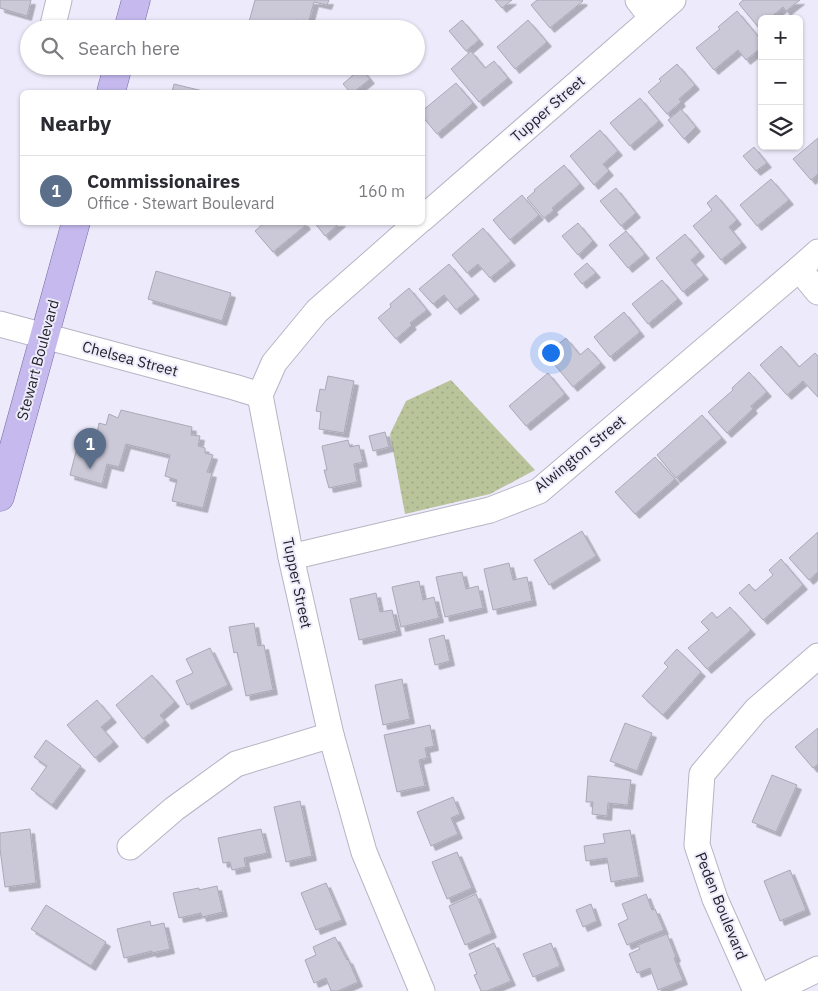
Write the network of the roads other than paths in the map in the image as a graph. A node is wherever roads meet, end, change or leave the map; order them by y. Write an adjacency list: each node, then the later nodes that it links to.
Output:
1 (59, 0): 5 (street)
2 (136, 0): 6 (main road)
3 (673, 0): 4 (street, Tupper Street)
4 (645, 9): 9 (street, Tupper Street)
5 (54, 20)
6 (130, 20)
7 (116, 75): 8 (main road)
8 (112, 90)
9 (425, 216)
10 (75, 225): 16 (main road, Stewart Boulevard)
11 (415, 225): 17 (street)
12 (818, 252): 13 (street, Alwington Street)
13 (799, 269): 14 (street); 19 (street, Alwington Street)
14 (818, 292)
15 (0, 324): 16 (street, Chelsea Street)
16 (45, 336): 17 (street, Chelsea Street); 18 (main road, Stewart Boulevard)
17 (260, 395): 19 (street, Tupper Street)
18 (0, 497)
19 (291, 557): 21 (street, Tupper Street)
20 (818, 656): 25 (street, Peden Boulevard)
21 (331, 735): 22 (street); 24 (street, Tupper Street)
22 (130, 847)
23 (818, 969): 26 (street)
24 (422, 991)
25 (756, 991)
26 (773, 991)

